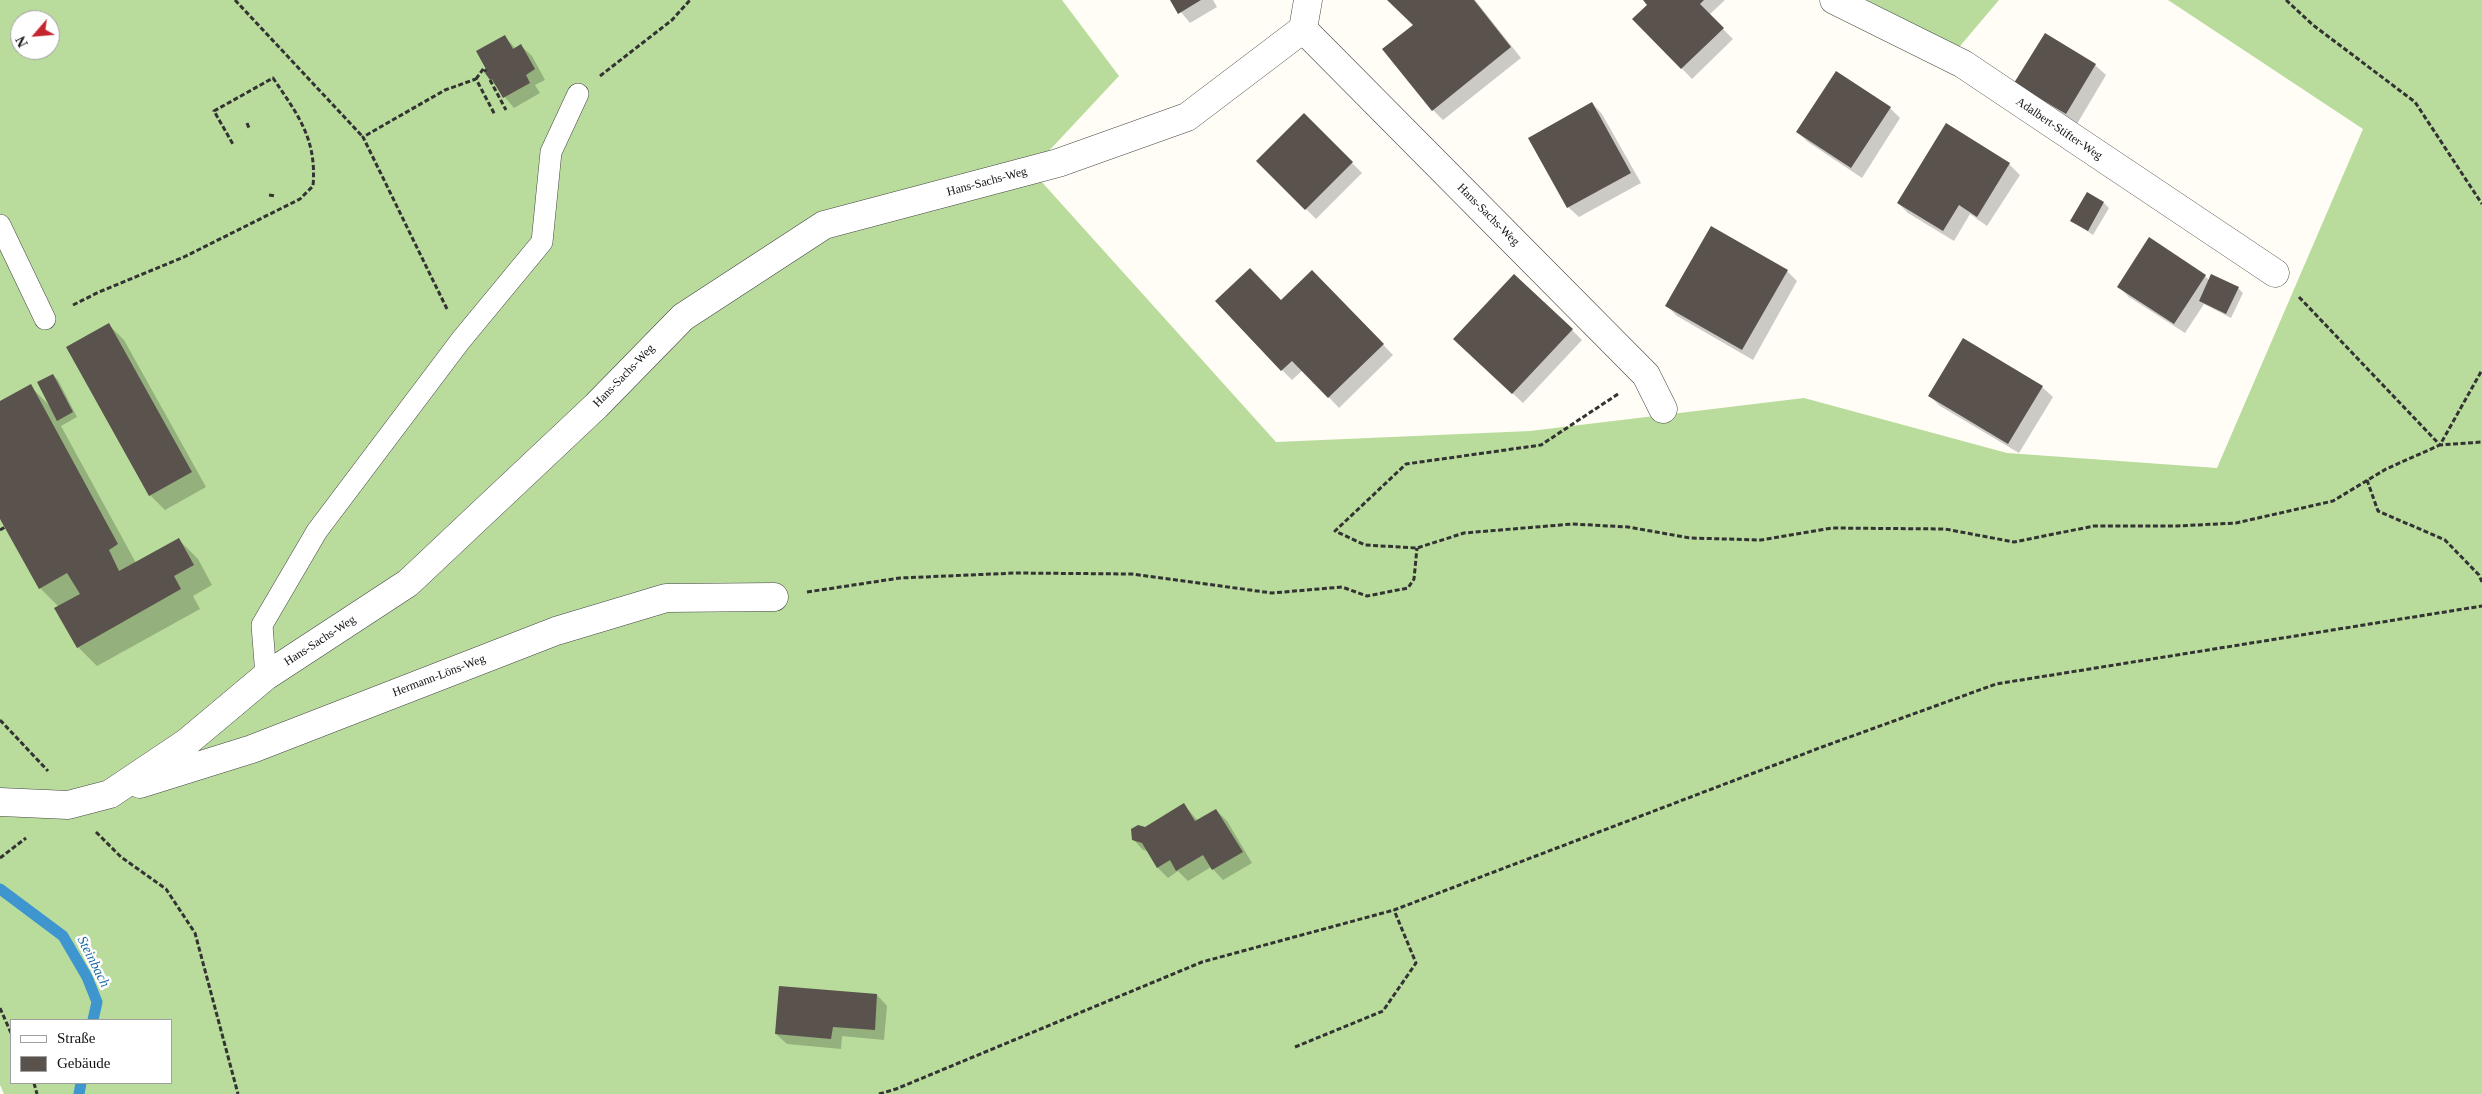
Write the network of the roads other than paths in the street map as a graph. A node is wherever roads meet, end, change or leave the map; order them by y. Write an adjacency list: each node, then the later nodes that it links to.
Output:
1 (1308, 0): 3 (street)
2 (1834, 0): 6 (street, Adalbert-Stifter-Weg)
3 (1303, 29): 8 (street, Hans-Sachs-Weg); 10 (street, Hans-Sachs-Weg)
4 (578, 94): 10 (lane)
5 (0, 225): 7 (lane)
6 (2275, 273)
7 (45, 319)
8 (1663, 409)
9 (774, 597): 11 (street, Hermann-Löns-Weg)
10 (266, 676): 11 (street, Hans-Sachs-Weg)
11 (110, 794): 12 (street, Hans-Sachs-Weg)
12 (0, 802)

